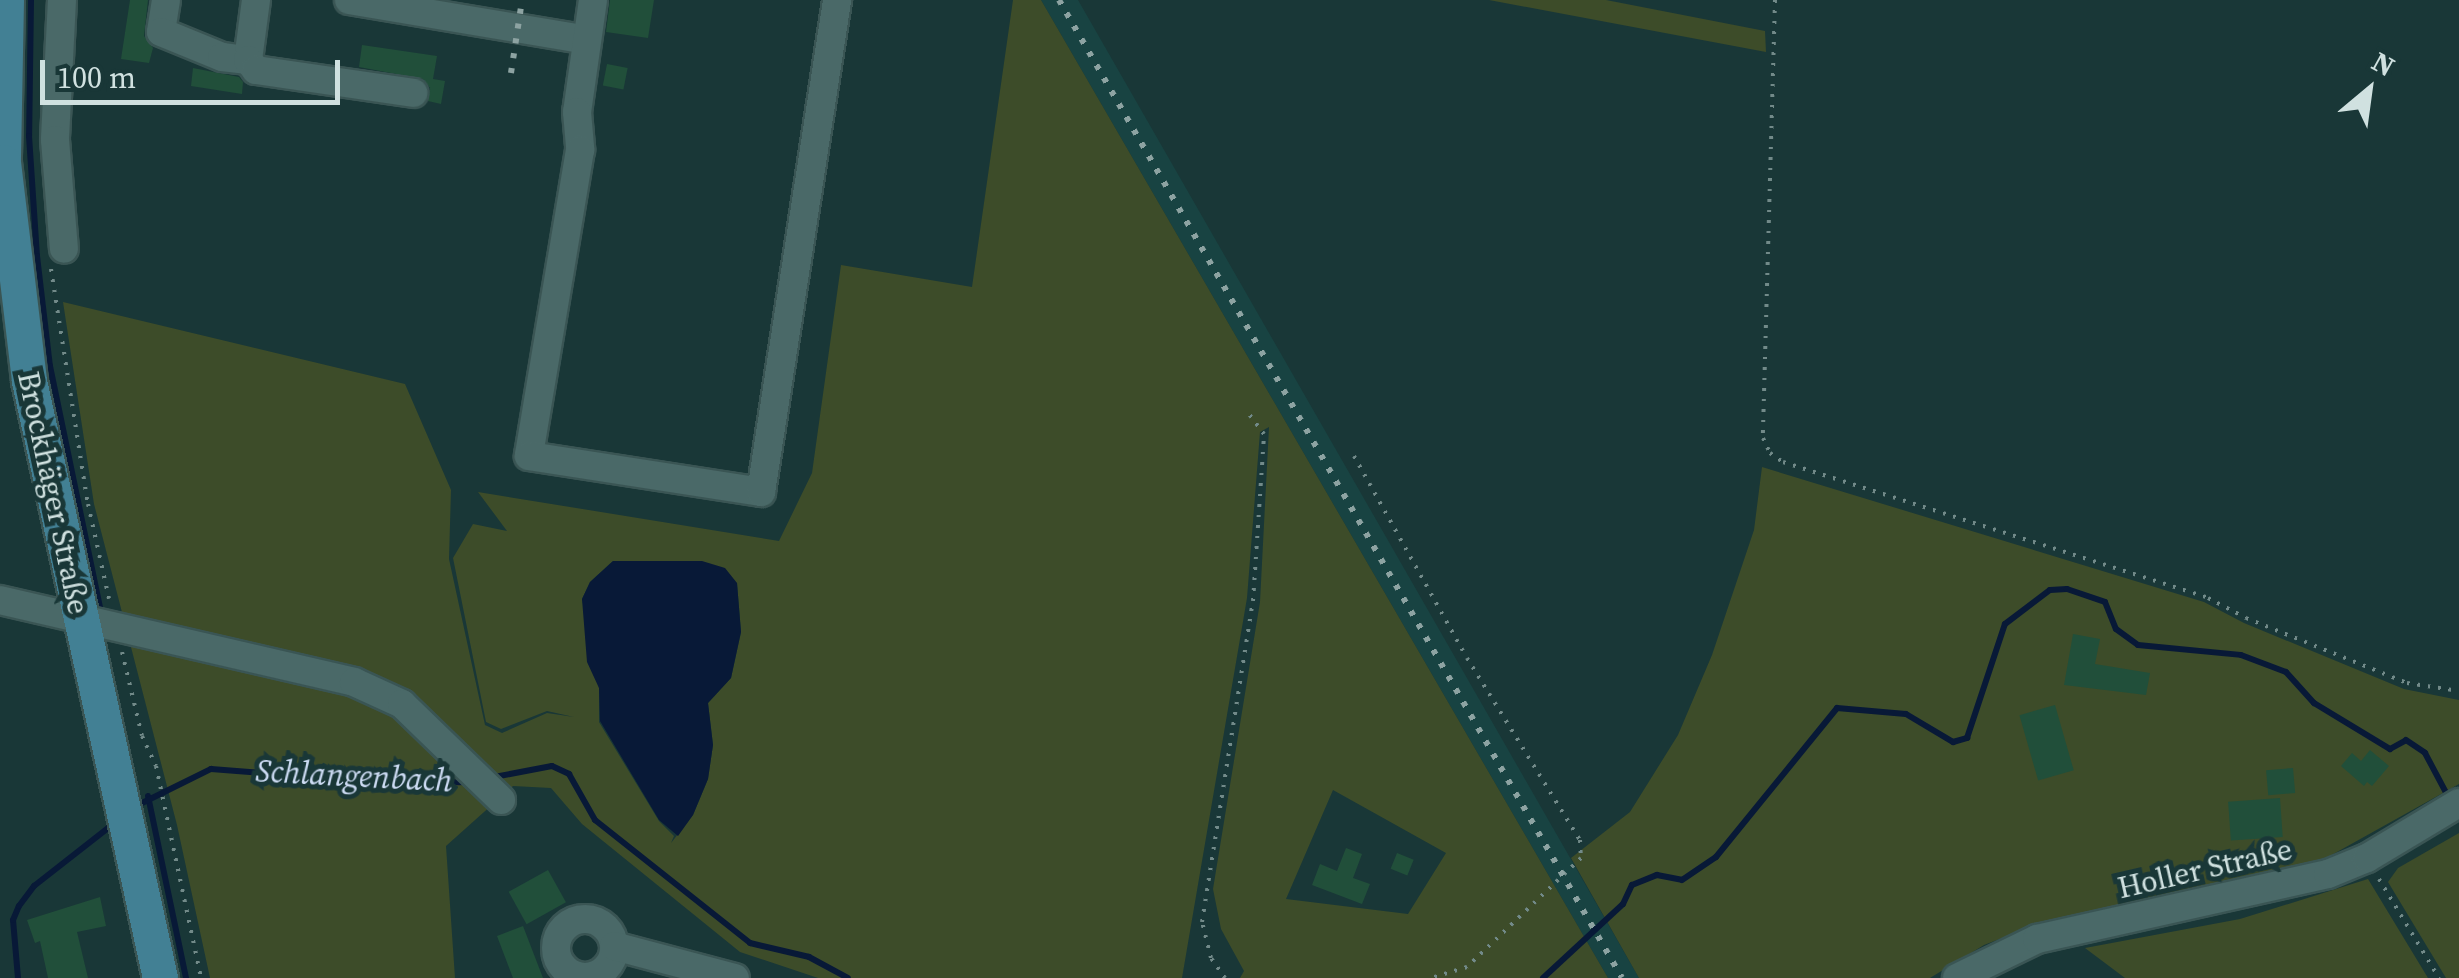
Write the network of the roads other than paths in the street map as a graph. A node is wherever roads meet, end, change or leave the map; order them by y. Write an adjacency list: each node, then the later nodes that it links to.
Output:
1 (6, 0): 14 (main road, Brockhäger Straße)
2 (62, 0): 12 (street)
3 (166, 0): 10 (street)
4 (256, 0): 10 (street)
5 (350, 0): 8 (street)
6 (592, 0): 9 (street)
7 (836, 0): 9 (street)
8 (459, 9): 9 (street)
9 (587, 40)
10 (248, 60): 11 (street)
11 (414, 93)
12 (56, 252)
13 (0, 600): 14 (street)
14 (78, 617): 15 (street); 18 (main road, Brockhäger Straße)
15 (501, 800)
16 (2450, 808): 20 (street, Holler Straße)
17 (608, 965): 19 (street)
18 (160, 978)
19 (736, 978)
20 (1957, 978)

